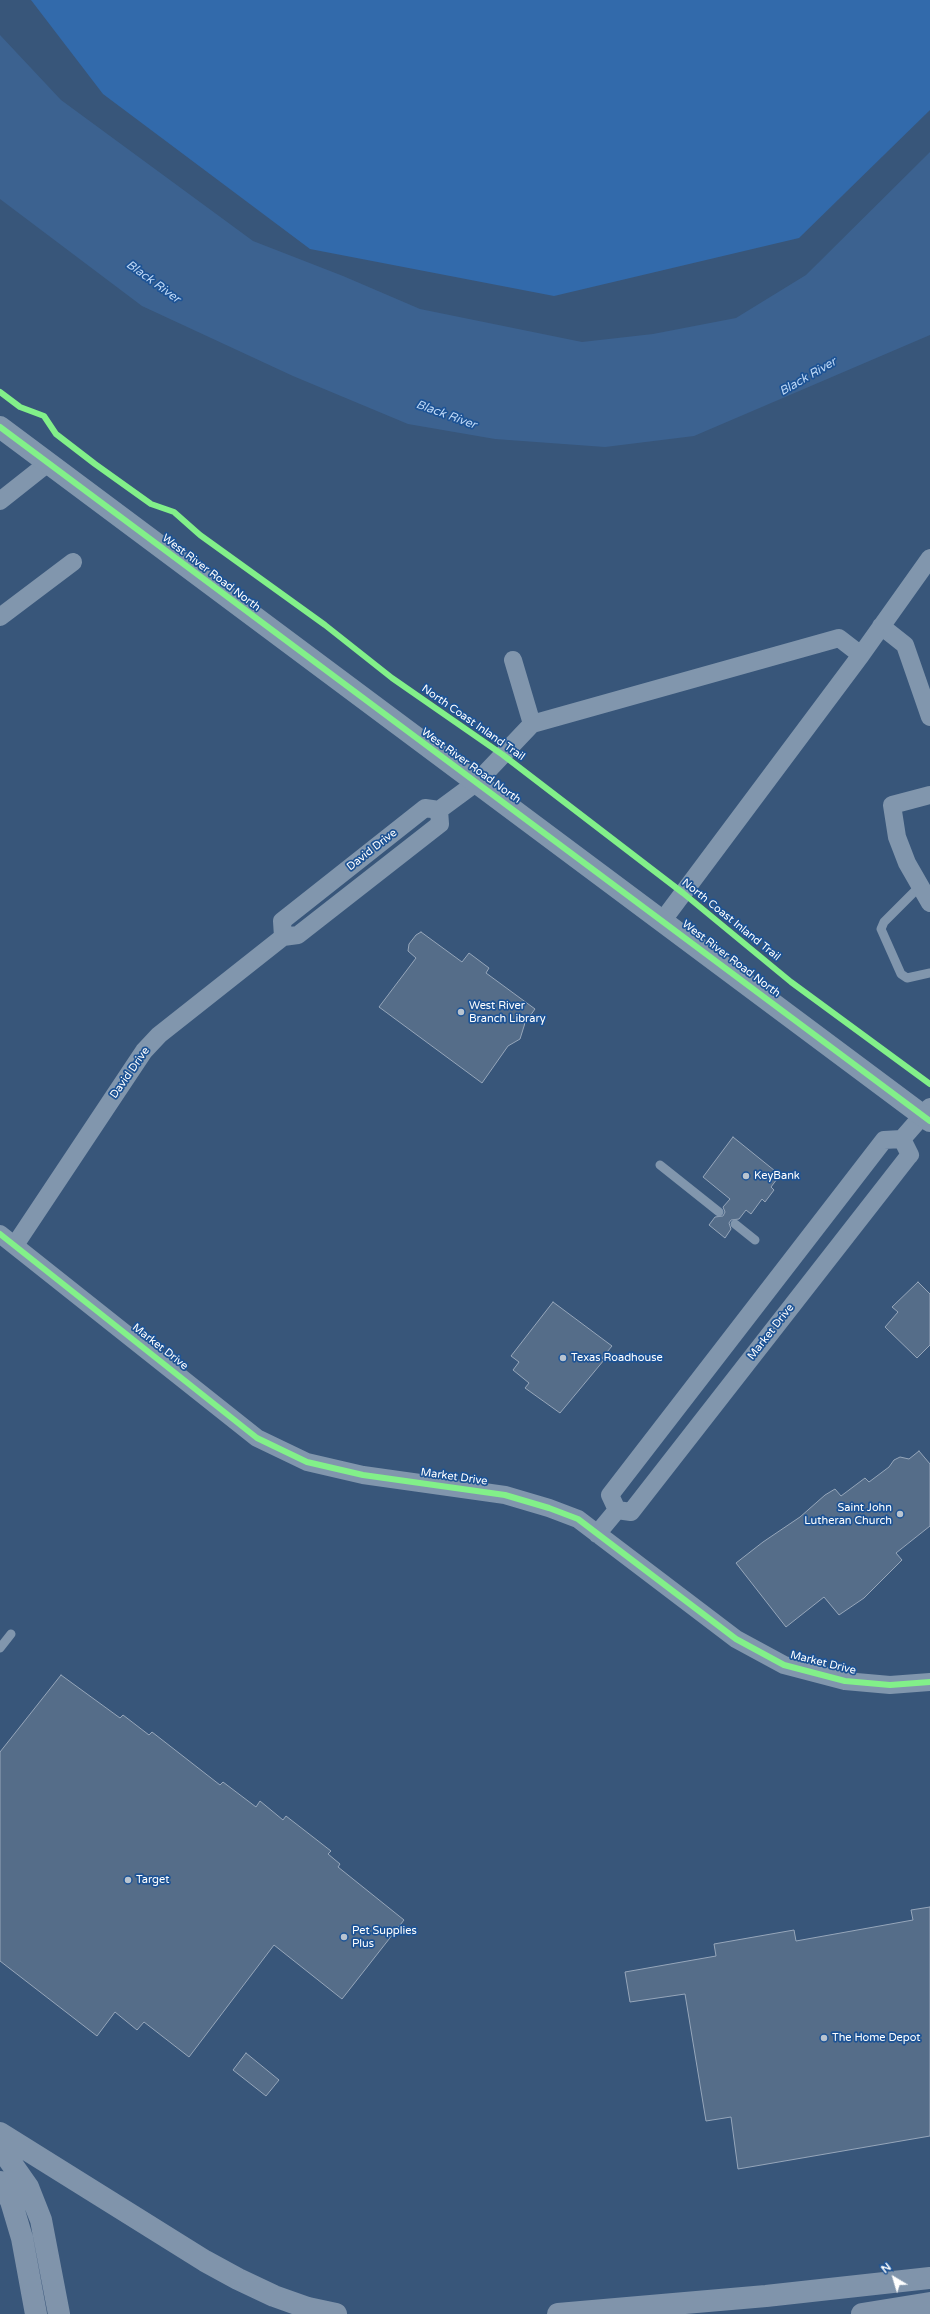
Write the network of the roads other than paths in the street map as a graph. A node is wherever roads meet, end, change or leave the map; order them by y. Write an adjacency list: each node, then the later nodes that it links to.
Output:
1 (0, 427): 2 (street, West River Road North)
2 (48, 463): 3 (street); 12 (street, West River Road North)
3 (0, 501)
4 (930, 558): 7 (street)
5 (73, 562): 6 (street)
6 (0, 617)
7 (882, 626): 8 (street); 10 (street)
8 (861, 655): 11 (street); 16 (street)
9 (513, 660): 11 (street)
10 (930, 716)
11 (532, 724): 12 (street, David Drive)
12 (477, 782): 16 (street, West River Road North); 25 (street, David Drive)
13 (930, 795): 14 (street)
14 (920, 886): 15 (street); 17 (lane)
15 (930, 903)
16 (663, 920): 18 (street, West River Road North)
17 (930, 973)
18 (928, 1115): 19 (street)
19 (902, 1139): 26 (street); 26 (street, Market Drive)
20 (660, 1166): 21 (lane)
21 (719, 1212)
22 (735, 1224): 24 (lane)
23 (0, 1234): 25 (street, Market Drive)
24 (756, 1240)
25 (15, 1245): 27 (street, Market Drive)
26 (617, 1510): 27 (street)
27 (597, 1534): 30 (street, Market Drive)
28 (11, 1634): 29 (lane)
29 (0, 1648)
30 (930, 1682)
31 (0, 2133): 38 (highway)
32 (0, 2147): 37 (highway)
33 (0, 2182): 36 (highway)
34 (930, 2278): 39 (highway)
35 (930, 2303): 40 (highway)
36 (36, 2314)
37 (59, 2314)
38 (336, 2314)
39 (558, 2314)
40 (862, 2314)

